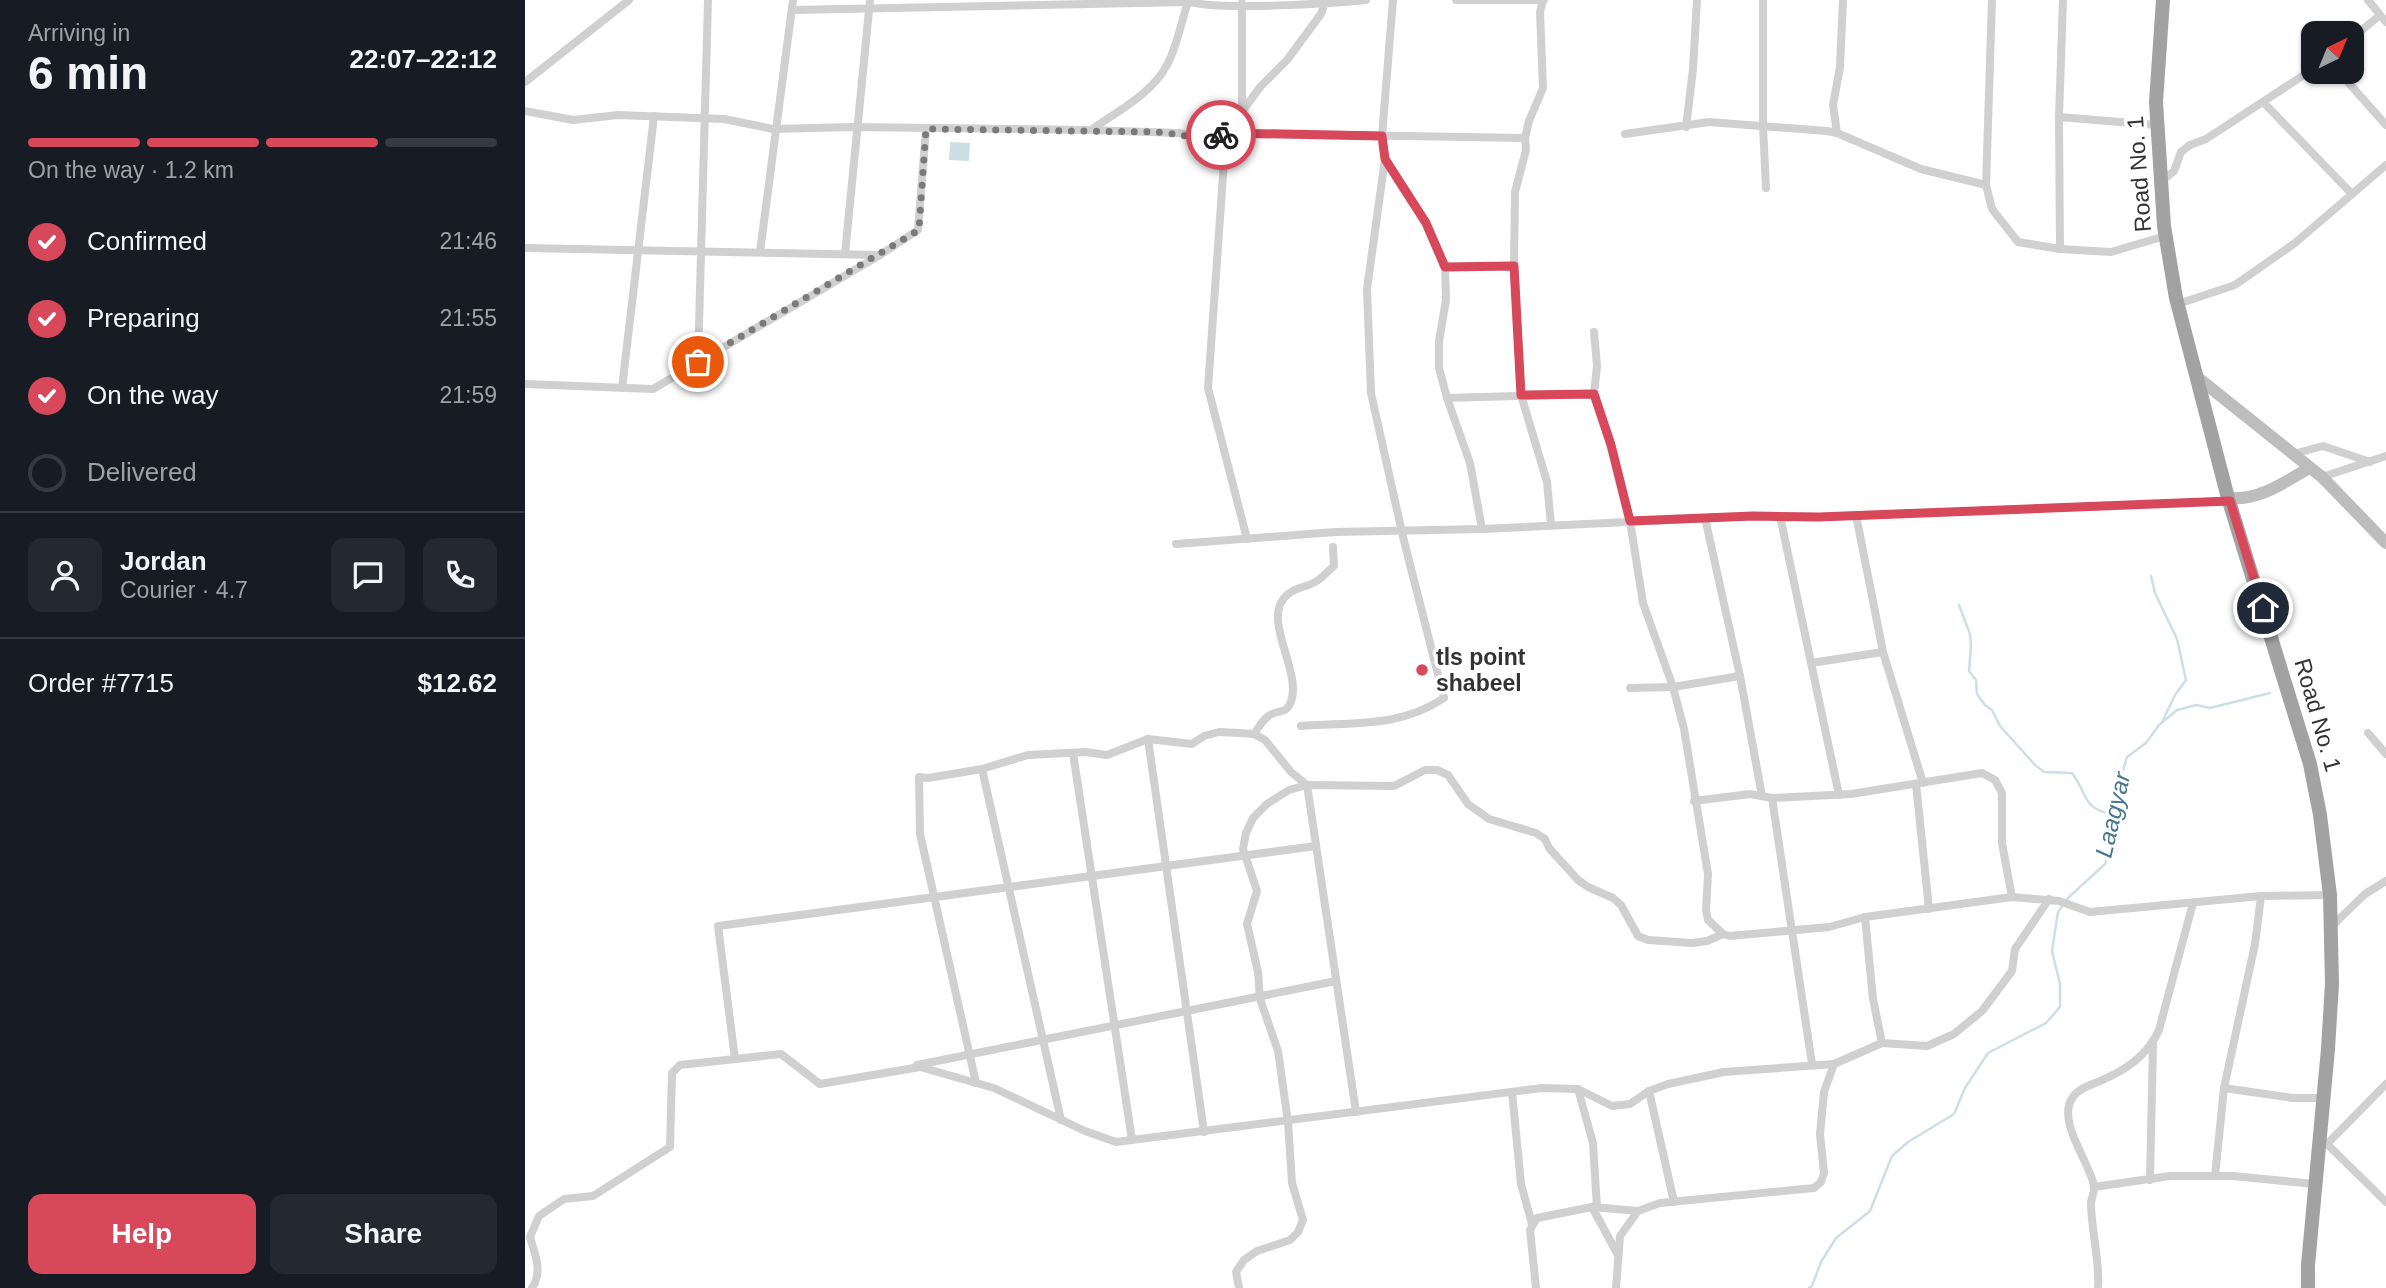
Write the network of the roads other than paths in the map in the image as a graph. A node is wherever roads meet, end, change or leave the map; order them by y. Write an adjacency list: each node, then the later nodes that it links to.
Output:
1 (629, 0): 24 (street)
2 (708, 0): 31 (street)
3 (793, 0): 20 (street)
4 (1366, 0): 17 (street)
5 (1393, 0): 43 (street)
6 (1456, 0): 7 (street)
7 (1475, 0): 8 (street)
8 (1543, 0): 44 (street)
9 (1697, 0): 36 (street)
10 (1763, 0): 34 (street)
11 (1843, 0): 41 (street)
12 (1992, 0): 48 (street)
13 (2063, 0): 30 (street)
14 (2163, 0): 32 (highway, Road No. 1)
15 (2368, 0): 21 (street)
16 (1187, 1): 18 (street); 19 (street); 39 (street)
17 (1326, 2): 18 (street); 28 (street)
18 (1242, 3): 28 (street)
19 (870, 4): 20 (street); 35 (street)
20 (792, 10): 37 (street)
21 (2383, 19): 22 (street)
22 (2364, 31)
23 (2301, 77): 26 (street)
24 (525, 82)
25 (2350, 84): 33 (street)
26 (2263, 102): 47 (street); 50 (street)
27 (525, 111): 29 (street)
28 (1242, 112): 40 (street)
29 (654, 116): 31 (street); 54 (street)
30 (2059, 117): 32 (street); 53 (street)
31 (705, 118): 37 (street); 55 (street)
32 (2157, 124): 47 (highway, Road No. 1)
33 (2386, 125)
34 (1763, 126): 36 (street); 41 (street); 49 (street)
35 (858, 127): 37 (street); 38 (street); 57 (street)
36 (1686, 127): 42 (street)
37 (776, 129): 56 (street)
38 (926, 129): 39 (street); 58 (street)
39 (1090, 130): 40 (street)
40 (1226, 133): 43 (street); 83 (street)
41 (1837, 133): 48 (street)
42 (1625, 134)
43 (1382, 136): 44 (street); 45 (street)
44 (1524, 138): 59 (street)
45 (1385, 159): 60 (street); 82 (street)
46 (2386, 165): 50 (street)
47 (2161, 182): 51 (highway, Road No. 1)
48 (1986, 185): 53 (street)
49 (1766, 188)
50 (2352, 194): 61 (street)
51 (2165, 236): 53 (street); 61 (highway, Road No. 1)
52 (525, 248): 54 (street)
53 (2060, 249)
54 (638, 250): 55 (street); 66 (street)
55 (701, 251): 56 (street); 63 (street)
56 (760, 252): 57 (street)
57 (845, 254): 58 (street)
58 (880, 255): 63 (street)
59 (1514, 266): 60 (street); 68 (street)
60 (1445, 267): 69 (street)
61 (2178, 304): 64 (highway, Road No. 1)
62 (1594, 332): 67 (street)
63 (698, 362): 66 (street)
64 (2197, 377): 70 (main road); 75 (highway, Road No. 1)
65 (525, 384): 66 (street)
66 (622, 388)
67 (1594, 394): 68 (street); 79 (street)
68 (1521, 395): 69 (street); 80 (street)
69 (1447, 398): 81 (street)
70 (2293, 454): 72 (street); 73 (main road)
71 (2386, 456): 72 (street)
72 (2370, 462): 74 (street)
73 (2309, 468): 74 (main road); 75 (main road)
74 (2322, 477): 84 (main road)
75 (2229, 499): 76 (street); 108 (highway, Road No. 1)
76 (1856, 515): 77 (street); 87 (street)
77 (1780, 516): 78 (street); 88 (street)
78 (1705, 518): 79 (street); 89 (street)
79 (1630, 521): 80 (street); 90 (street)
80 (1551, 525): 81 (street)
81 (1482, 528): 82 (street)
82 (1402, 531): 83 (street); 92 (street)
83 (1247, 539): 85 (street)
84 (2386, 543)
85 (1175, 544)
86 (1333, 547): 94 (street)
87 (1883, 652): 88 (street); 99 (street)
88 (1811, 663): 101 (street)
89 (1740, 676): 90 (street); 102 (street)
90 (1673, 687): 91 (street); 104 (street)
91 (1630, 688)
92 (1301, 726)
93 (2368, 733): 97 (street)
94 (1254, 734): 95 (street); 100 (street)
95 (1148, 739): 96 (street); 121 (street)
96 (1073, 753): 98 (street); 122 (street)
97 (2386, 754)
98 (982, 769): 110 (street); 123 (street)
99 (1919, 783): 101 (street); 111 (street); 114 (street)
100 (1307, 785): 105 (street); 106 (street); 118 (street)
101 (1839, 795): 103 (street)
102 (1762, 796): 103 (street); 104 (street)
103 (1772, 798): 117 (street)
104 (1694, 801): 118 (street)
105 (1316, 846): 106 (street); 119 (street)
106 (1245, 855): 110 (street); 120 (street)
107 (2386, 881): 116 (street)
108 (2330, 895): 109 (street); 116 (highway, Road No. 1)
109 (2261, 896): 113 (street); 133 (street)
110 (934, 897): 126 (street); 127 (street)
111 (2013, 897): 112 (street); 114 (street)
112 (2049, 899): 113 (street); 124 (street)
113 (2193, 903): 125 (street)
114 (1929, 909): 115 (street)
115 (1865, 917): 117 (street); 124 (street)
116 (2330, 928): 137 (highway, Road No. 1)
117 (1791, 930): 118 (street); 128 (street)
118 (1723, 934)
119 (1336, 981): 120 (street); 138 (street)
120 (1260, 996): 121 (street); 140 (street)
121 (1186, 1011): 122 (street); 141 (street)
122 (1115, 1026): 123 (street); 142 (street)
123 (1043, 1040): 126 (street); 139 (street)
124 (1882, 1043): 129 (street)
125 (2153, 1044): 145 (street); 147 (street)
126 (969, 1055): 130 (street); 131 (street)
127 (735, 1059): 130 (street); 154 (street)
128 (1812, 1064): 129 (street); 135 (street)
129 (1834, 1064): 148 (street)
130 (844, 1080): 131 (street)
131 (976, 1083): 139 (street)
132 (2386, 1084): 143 (street)
133 (2224, 1088): 137 (street); 144 (street)
134 (1578, 1089): 135 (street); 136 (street); 150 (street)
135 (1649, 1091): 148 (street)
136 (1512, 1092): 138 (street); 152 (street)
137 (2323, 1098): 143 (highway, Road No. 1)
138 (1356, 1112): 140 (street)
139 (1061, 1120): 142 (street)
140 (1289, 1122): 141 (street); 155 (street)
141 (1203, 1132): 142 (street)
142 (1132, 1140)
143 (2323, 1143): 146 (highway, Road No. 1); 149 (street)
144 (2215, 1177): 145 (street); 146 (street)
145 (2150, 1180): 147 (street)
146 (2315, 1184): 159 (highway, Road No. 1)
147 (2094, 1187): 158 (street)
148 (1674, 1202): 151 (street)
149 (2386, 1202)
150 (1594, 1208): 151 (street); 152 (street); 153 (street)
151 (1638, 1210): 153 (street)
152 (1532, 1224): 156 (street)
153 (1618, 1255): 157 (street)
154 (534, 1287)
155 (1238, 1288)
156 (1536, 1288)
157 (1616, 1288)
158 (2098, 1288)
159 (2308, 1288)

